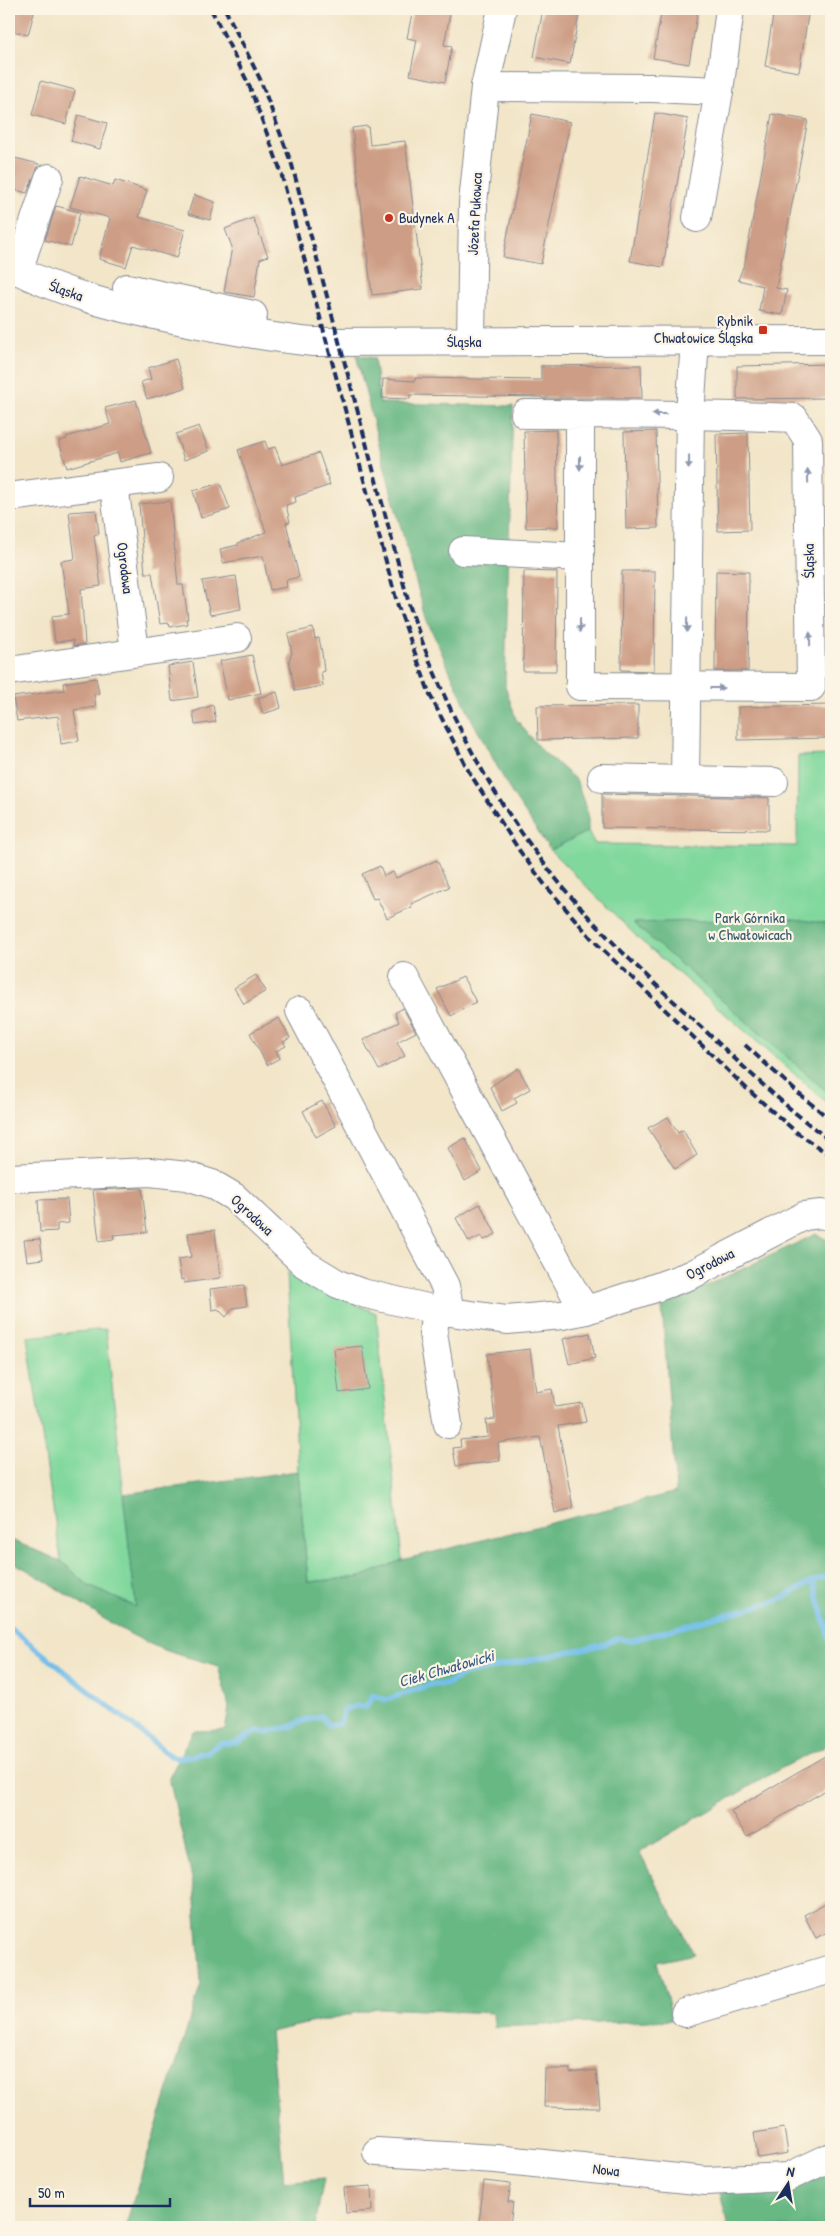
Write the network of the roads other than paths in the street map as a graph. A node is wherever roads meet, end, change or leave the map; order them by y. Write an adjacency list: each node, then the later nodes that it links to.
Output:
1 (502, 9): 3 (street, Józefa Pukowca)
2 (730, 9): 4 (street)
3 (485, 87): 4 (street); 12 (street, Józefa Pukowca)
4 (719, 91): 6 (street)
5 (49, 178): 7 (street, Śląska)
6 (697, 218)
7 (13, 268): 9 (street, Śląska)
8 (127, 288): 9 (street)
9 (294, 340): 12 (street, Śląska)
10 (695, 340): 11 (street, Śląska); 12 (street, Śląska); 15 (street)
11 (831, 340)
12 (471, 341)
13 (525, 414): 14 (street, Śląska)
14 (580, 414): 15 (street, Śląska, one-way to 14); 20 (street, Śląska, one-way to 20)
15 (690, 414): 24 (street, one-way to 24); 24 (street, Śląska, one-way to 15)
16 (159, 478): 17 (street)
17 (114, 484): 18 (street); 22 (street, Ogrodowa)
18 (9, 498)
19 (463, 551): 20 (street)
20 (580, 556): 24 (street, Śląska, one-way to 24)
21 (237, 638): 22 (street)
22 (135, 652): 23 (street)
23 (9, 671)
24 (686, 688): 26 (street)
25 (602, 778): 26 (street)
26 (685, 780): 27 (street)
27 (774, 782)
28 (404, 977): 32 (street)
29 (300, 1010): 33 (street)
30 (9, 1178): 33 (street, Ogrodowa)
31 (831, 1217): 32 (street, Ogrodowa)
32 (586, 1310): 33 (street, Ogrodowa)
33 (443, 1311): 34 (street)
34 (448, 1424)
35 (831, 1969): 36 (street)
36 (685, 2014)
37 (377, 2152): 38 (street, Nowa)
38 (831, 2157)

